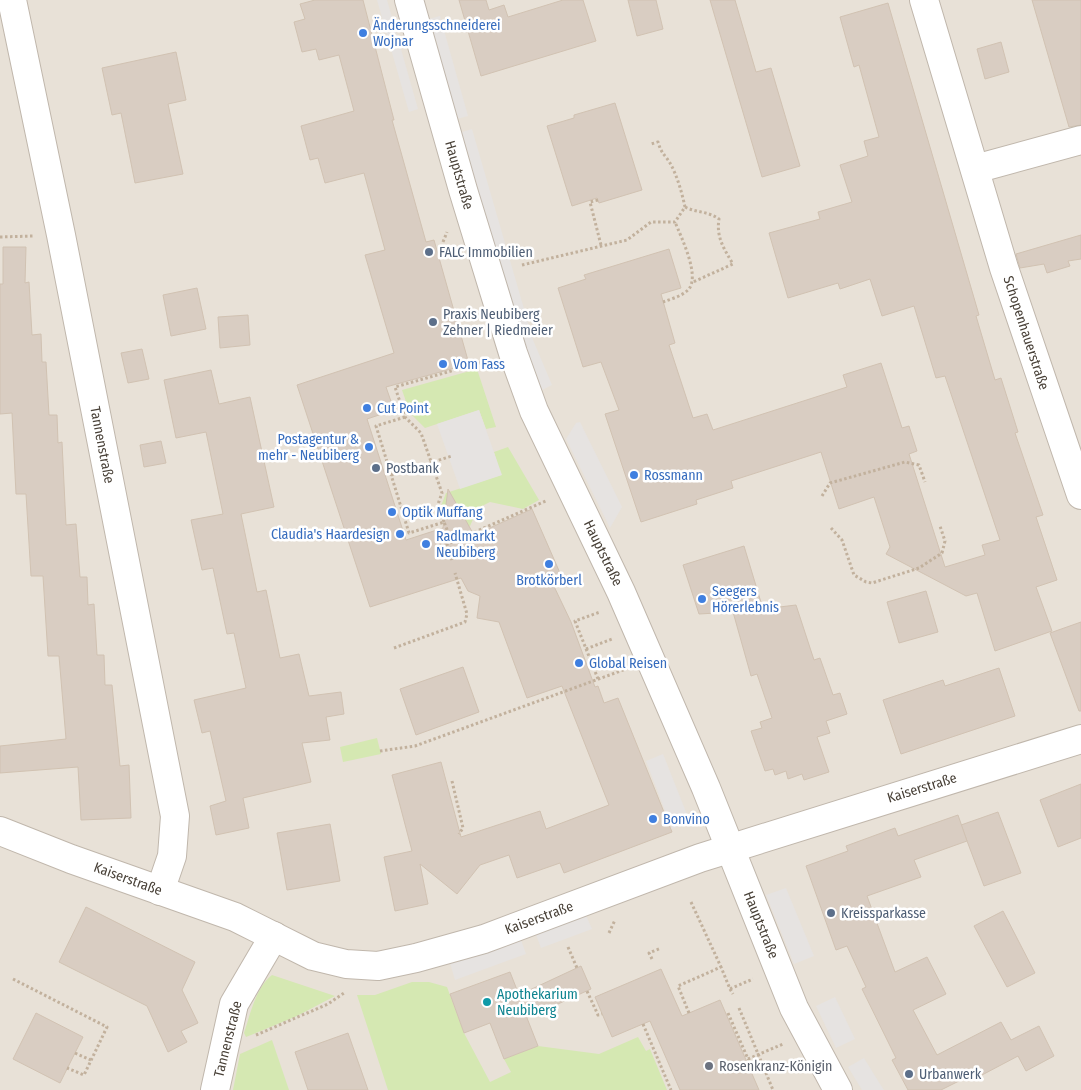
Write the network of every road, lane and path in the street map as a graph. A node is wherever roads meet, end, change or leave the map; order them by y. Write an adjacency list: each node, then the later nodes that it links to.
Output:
1 (12, 0): 10 (street, Tannenstraße)
2 (409, 0): 42 (street, Hauptstraße)
3 (924, 0): 6 (street, Schopenhauerstraße)
4 (1081, 140): 6 (street)
5 (651, 144): 8 (path)
6 (975, 169): 22 (street, Schopenhauerstraße)
7 (598, 200): 12 (path)
8 (685, 207): 9 (path); 14 (path)
9 (675, 222): 12 (path); 14 (path)
10 (61, 235): 11 (path); 43 (street, Tannenstraße)
11 (0, 238)
12 (601, 245): 13 (path)
13 (522, 265)
14 (693, 282): 15 (path)
15 (663, 302)
16 (483, 362): 17 (path)
17 (405, 417): 19 (path); 20 (path)
18 (452, 456): 19 (path)
19 (431, 462): 20 (path); 25 (path)
20 (391, 475): 25 (path)
21 (925, 482): 23 (path)
22 (1081, 495)
23 (822, 496)
24 (546, 501): 28 (path)
25 (444, 522): 28 (path)
26 (940, 526): 27 (path)
27 (831, 528)
28 (452, 542): 29 (path)
29 (452, 560)
30 (455, 573): 33 (path)
31 (600, 612): 34 (path)
32 (613, 639): 34 (path)
33 (394, 648)
34 (586, 649): 36 (path)
35 (626, 669): 36 (path)
36 (598, 679): 38 (path)
37 (1081, 739): 42 (street, Kaiserstraße)
38 (380, 751)
39 (452, 781): 41 (path)
40 (0, 831): 43 (street, Kaiserstraße)
41 (459, 834)
42 (730, 849): 45 (street, Kaiserstraße); 71 (street, Hauptstraße)
43 (160, 891): 45 (street, Kaiserstraße)
44 (691, 902): 49 (path)
45 (274, 936): 63 (street, Tannenstraße)
46 (568, 947): 50 (path)
47 (661, 948): 48 (path)
48 (652, 959)
49 (720, 967): 54 (path); 59 (path)
50 (577, 968)
51 (758, 977): 54 (path)
52 (13, 979): 66 (path)
53 (349, 989): 63 (path)
54 (730, 989): 56 (path)
55 (587, 991): 60 (path)
56 (733, 994)
57 (739, 1008): 65 (path)
58 (728, 1012): 65 (path)
59 (689, 1013)
60 (602, 1014)
61 (643, 1024): 69 (path)
62 (785, 1043): 65 (path)
63 (224, 1047): 68 (street, Tannenstraße)
64 (75, 1053): 66 (path)
65 (758, 1054): 70 (path)
66 (91, 1060): 67 (path)
67 (68, 1068)
68 (215, 1090)
69 (672, 1090)
70 (773, 1090)
71 (838, 1090)

